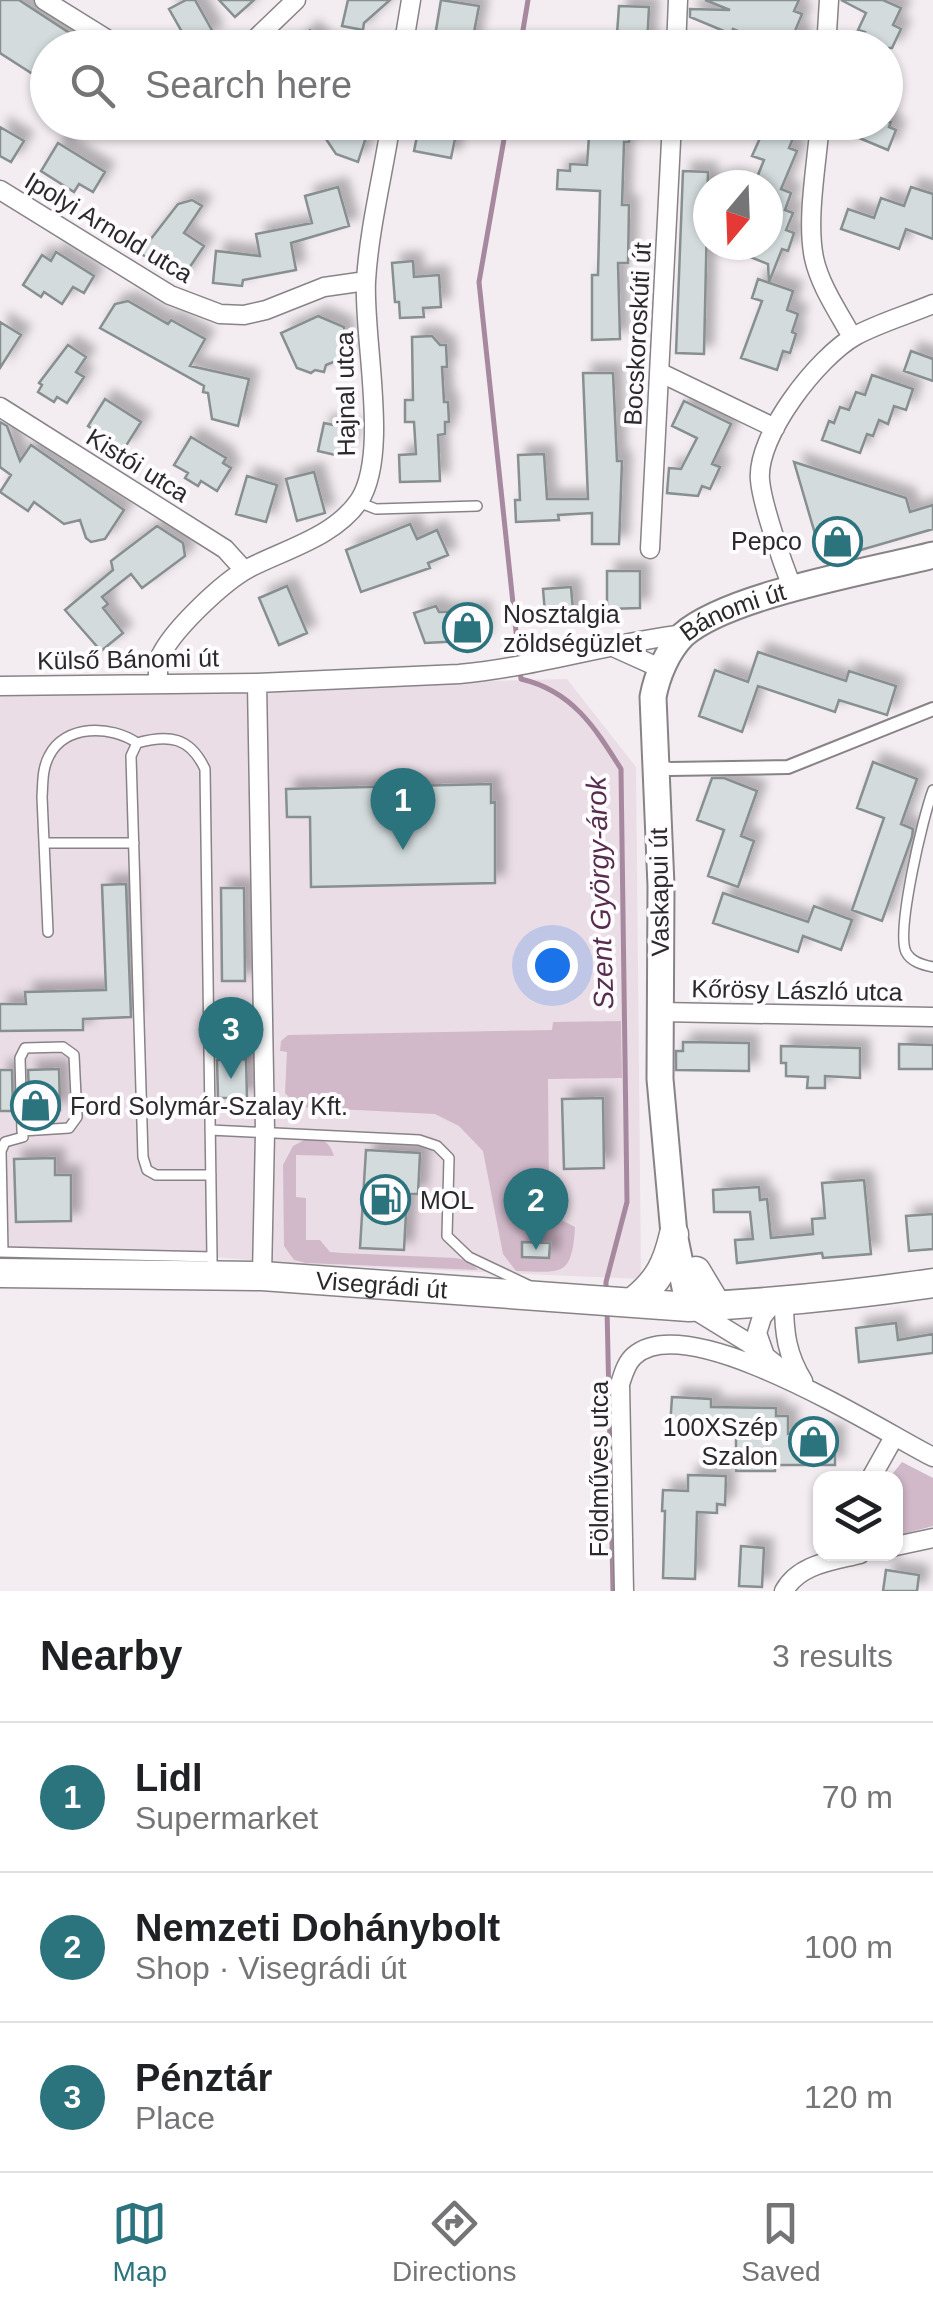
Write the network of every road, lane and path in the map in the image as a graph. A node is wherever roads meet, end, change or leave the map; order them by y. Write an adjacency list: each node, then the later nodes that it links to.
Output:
1 (44, 0): 6 (street)
2 (296, 0): 7 (street)
3 (411, 0): 8 (street)
4 (678, 0): 9 (street)
5 (830, 0): 10 (street)
6 (93, 30)
7 (265, 30)
8 (406, 30)
9 (677, 30)
10 (828, 30)
11 (389, 140): 15 (street, Hajnal utca)
12 (671, 140): 18 (street, Bocskoroskúti út)
13 (819, 140): 17 (street)
14 (0, 190): 15 (street, Ipolyi Arnold utca)
15 (366, 281): 21 (street, Hajnal utca)
16 (933, 304): 17 (street)
17 (852, 338): 20 (street)
18 (660, 373): 20 (street); 23 (street, Bocskoroskúti út)
19 (0, 407): 25 (street, Kistói utca)
20 (775, 428): 26 (street)
21 (358, 502): 22 (lane); 25 (street)
22 (477, 506)
23 (650, 549)
24 (933, 555): 26 (main road, Bánomi út)
25 (244, 570): 31 (street)
26 (793, 590): 27 (main road, Bánomi út)
27 (685, 634): 28 (street, Bánomi út); 29 (main road, Vaskapui út)
28 (610, 646): 29 (street); 30 (street, Bánomi út)
29 (662, 668): 35 (main road, Vaskapui út)
30 (257, 682): 31 (street, Külső Bánomi út); 45 (street)
31 (158, 683): 32 (street, Külső Bánomi út)
32 (0, 686)
33 (933, 709): 35 (street)
34 (136, 742): 37 (lane); 38 (lane); 43 (lane)
35 (654, 766): 41 (main road, Vaskapui út)
36 (933, 790): 40 (lane)
37 (134, 843): 38 (lane); 47 (lane)
38 (45, 844): 39 (lane)
39 (48, 932)
40 (933, 967)
41 (660, 1012): 42 (street, Kőrösy László utca); 46 (main road, Vaskapui út)
42 (933, 1017)
43 (210, 1130): 45 (lane); 47 (lane)
44 (22, 1131): 44 (lane); 49 (lane)
45 (265, 1132): 52 (street); 54 (lane)
46 (668, 1159): 48 (main road, Vaskapui út); 51 (main road, Vaskapui út)
47 (211, 1175): 50 (lane)
48 (674, 1234): 55 (main road); 57 (main road, Vaskapui út)
49 (1, 1259): 50 (main road, Visegrádi út)
50 (212, 1266): 52 (main road, Visegrádi út)
51 (696, 1271): 57 (main road)
52 (262, 1276): 54 (main road, Visegrádi út)
53 (933, 1283): 56 (main road, Visegrádi út)
54 (553, 1295): 55 (main road, Visegrádi út)
55 (617, 1300): 57 (main road, Visegrádi út)
56 (778, 1303): 57 (main road, Visegrádi út); 58 (street); 59 (street)
57 (703, 1306): 58 (street, Földműves utca)
58 (766, 1358): 59 (street, Földműves utca)
59 (809, 1390): 60 (street, Földműves utca); 67 (street, Földműves utca)
60 (894, 1437): 61 (street, Földműves utca); 62 (street)
61 (933, 1457)
62 (875, 1471)
63 (933, 1538): 64 (street)
64 (903, 1544)
65 (833, 1561): 66 (street)
66 (788, 1584)
67 (624, 1591)

